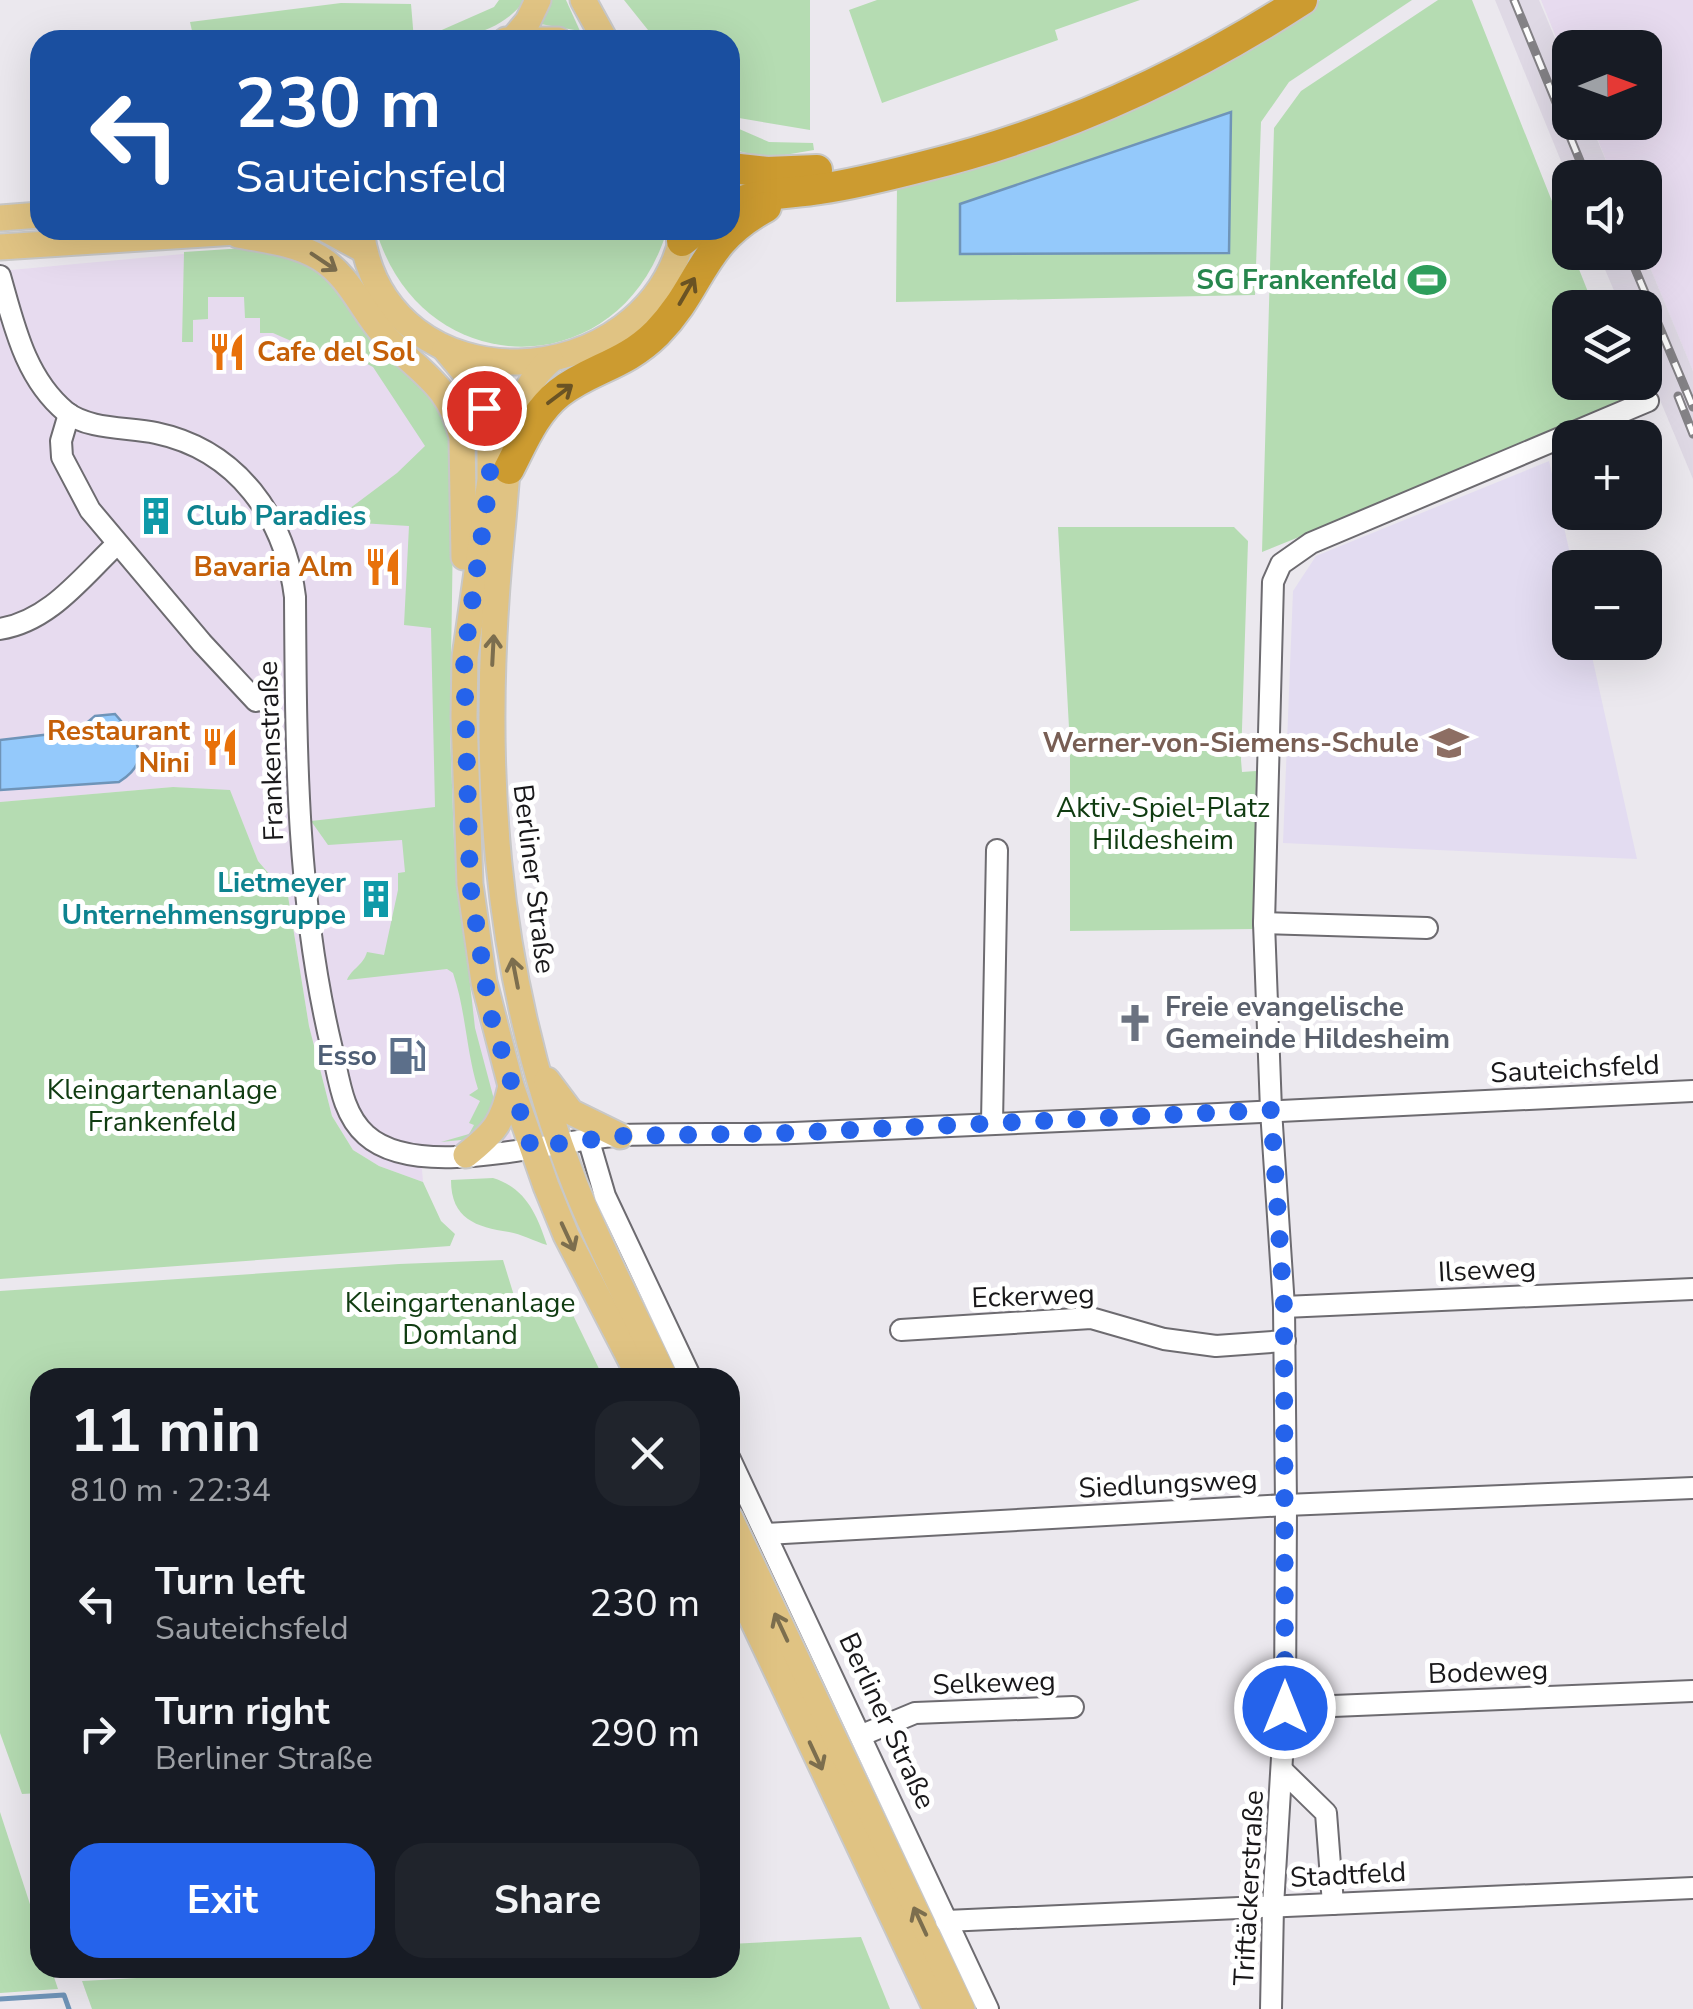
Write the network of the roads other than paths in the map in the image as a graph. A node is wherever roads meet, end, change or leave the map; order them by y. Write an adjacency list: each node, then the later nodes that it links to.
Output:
1 (538, 0): 5 (main road)
2 (583, 0): 6 (main road)
3 (1266, 0): 7 (highway)
4 (1302, 0): 8 (highway)
5 (519, 30)
6 (600, 30)
7 (740, 169)
8 (818, 190): 9 (highway); 12 (highway, one-way to 8)
9 (740, 202)
10 (30, 216): 11 (main road)
11 (0, 218)
12 (740, 223)
13 (115, 240): 18 (main road)
14 (272, 240): 27 (main road, one-way to 27)
15 (363, 240): 20 (main road)
16 (685, 240): 21 (main road)
17 (721, 240): 24 (highway, one-way to 17)
18 (0, 247)
19 (0, 276): 23 (street)
20 (445, 348): 21 (main road); 27 (main road, Berliner Straße)
21 (551, 360): 24 (main road, Berliner Straße)
22 (1648, 402): 30 (street, Triftäckerstraße)
23 (68, 414): 25 (street, Frankenstraße); 41 (street, Frankenstraße)
24 (509, 469): 32 (main road, Berliner Straße, one-way to 24)
25 (118, 544): 26 (street); 28 (street, Frankenstraße)
26 (0, 630)
27 (464, 657): 33 (main road, Berliner Straße)
28 (256, 701)
29 (997, 850): 36 (street)
30 (1264, 923): 31 (street); 35 (street, Triftäckerstraße)
31 (1427, 928)
32 (538, 1068): 37 (main road); 39 (main road, Berliner Straße)
33 (512, 1086): 40 (main road, Berliner Straße); 41 (main road)
34 (1693, 1090): 35 (street, Sauteichsfeld)
35 (1271, 1110): 36 (street, Sauteichsfeld); 43 (street, Triftäckerstraße)
36 (992, 1123): 37 (street, Sauteichsfeld)
37 (620, 1136): 38 (street, Sauteichsfeld)
38 (588, 1138): 39 (street, Sauteichsfeld); 48 (street)
39 (561, 1143): 40 (street); 47 (main road, Berliner Straße)
40 (531, 1147): 41 (street); 46 (main road, Berliner Straße, one-way to 46)
41 (466, 1155)
42 (1693, 1288): 43 (street, Ilseweg)
43 (1284, 1306): 45 (street, Triftäckerstraße)
44 (901, 1330): 45 (street, Eckerweg)
45 (1284, 1341): 51 (street, Triftäckerstraße)
46 (635, 1368)
47 (660, 1368)
48 (686, 1368)
49 (740, 1480): 52 (street, Berliner Straße)
50 (1693, 1488): 51 (street, Siedlungsweg)
51 (1286, 1505): 52 (street, Siedlungsweg); 57 (street, Triftäckerstraße)
52 (766, 1534): 58 (street, Berliner Straße)
53 (740, 1539): 65 (main road, one-way to 53)
54 (740, 1593): 64 (main road, one-way to 64)
55 (1693, 1691): 57 (street, Bodeweg)
56 (1073, 1707): 58 (street, Selkeweg)
57 (1285, 1708): 59 (street, Triftäckerstraße)
58 (862, 1735): 63 (street, Berliner Straße)
59 (1282, 1771): 61 (street); 62 (street, Triftäckerstraße)
60 (1693, 1888): 61 (street, Stadtfeld)
61 (1332, 1904): 62 (street, Stadtfeld)
62 (1273, 1906): 63 (street, Stadtfeld); 67 (street, Triftäckerstraße)
63 (946, 1921): 66 (street, Berliner Straße)
64 (936, 2009)
65 (962, 2009)
66 (988, 2009)
67 (1271, 2009)

